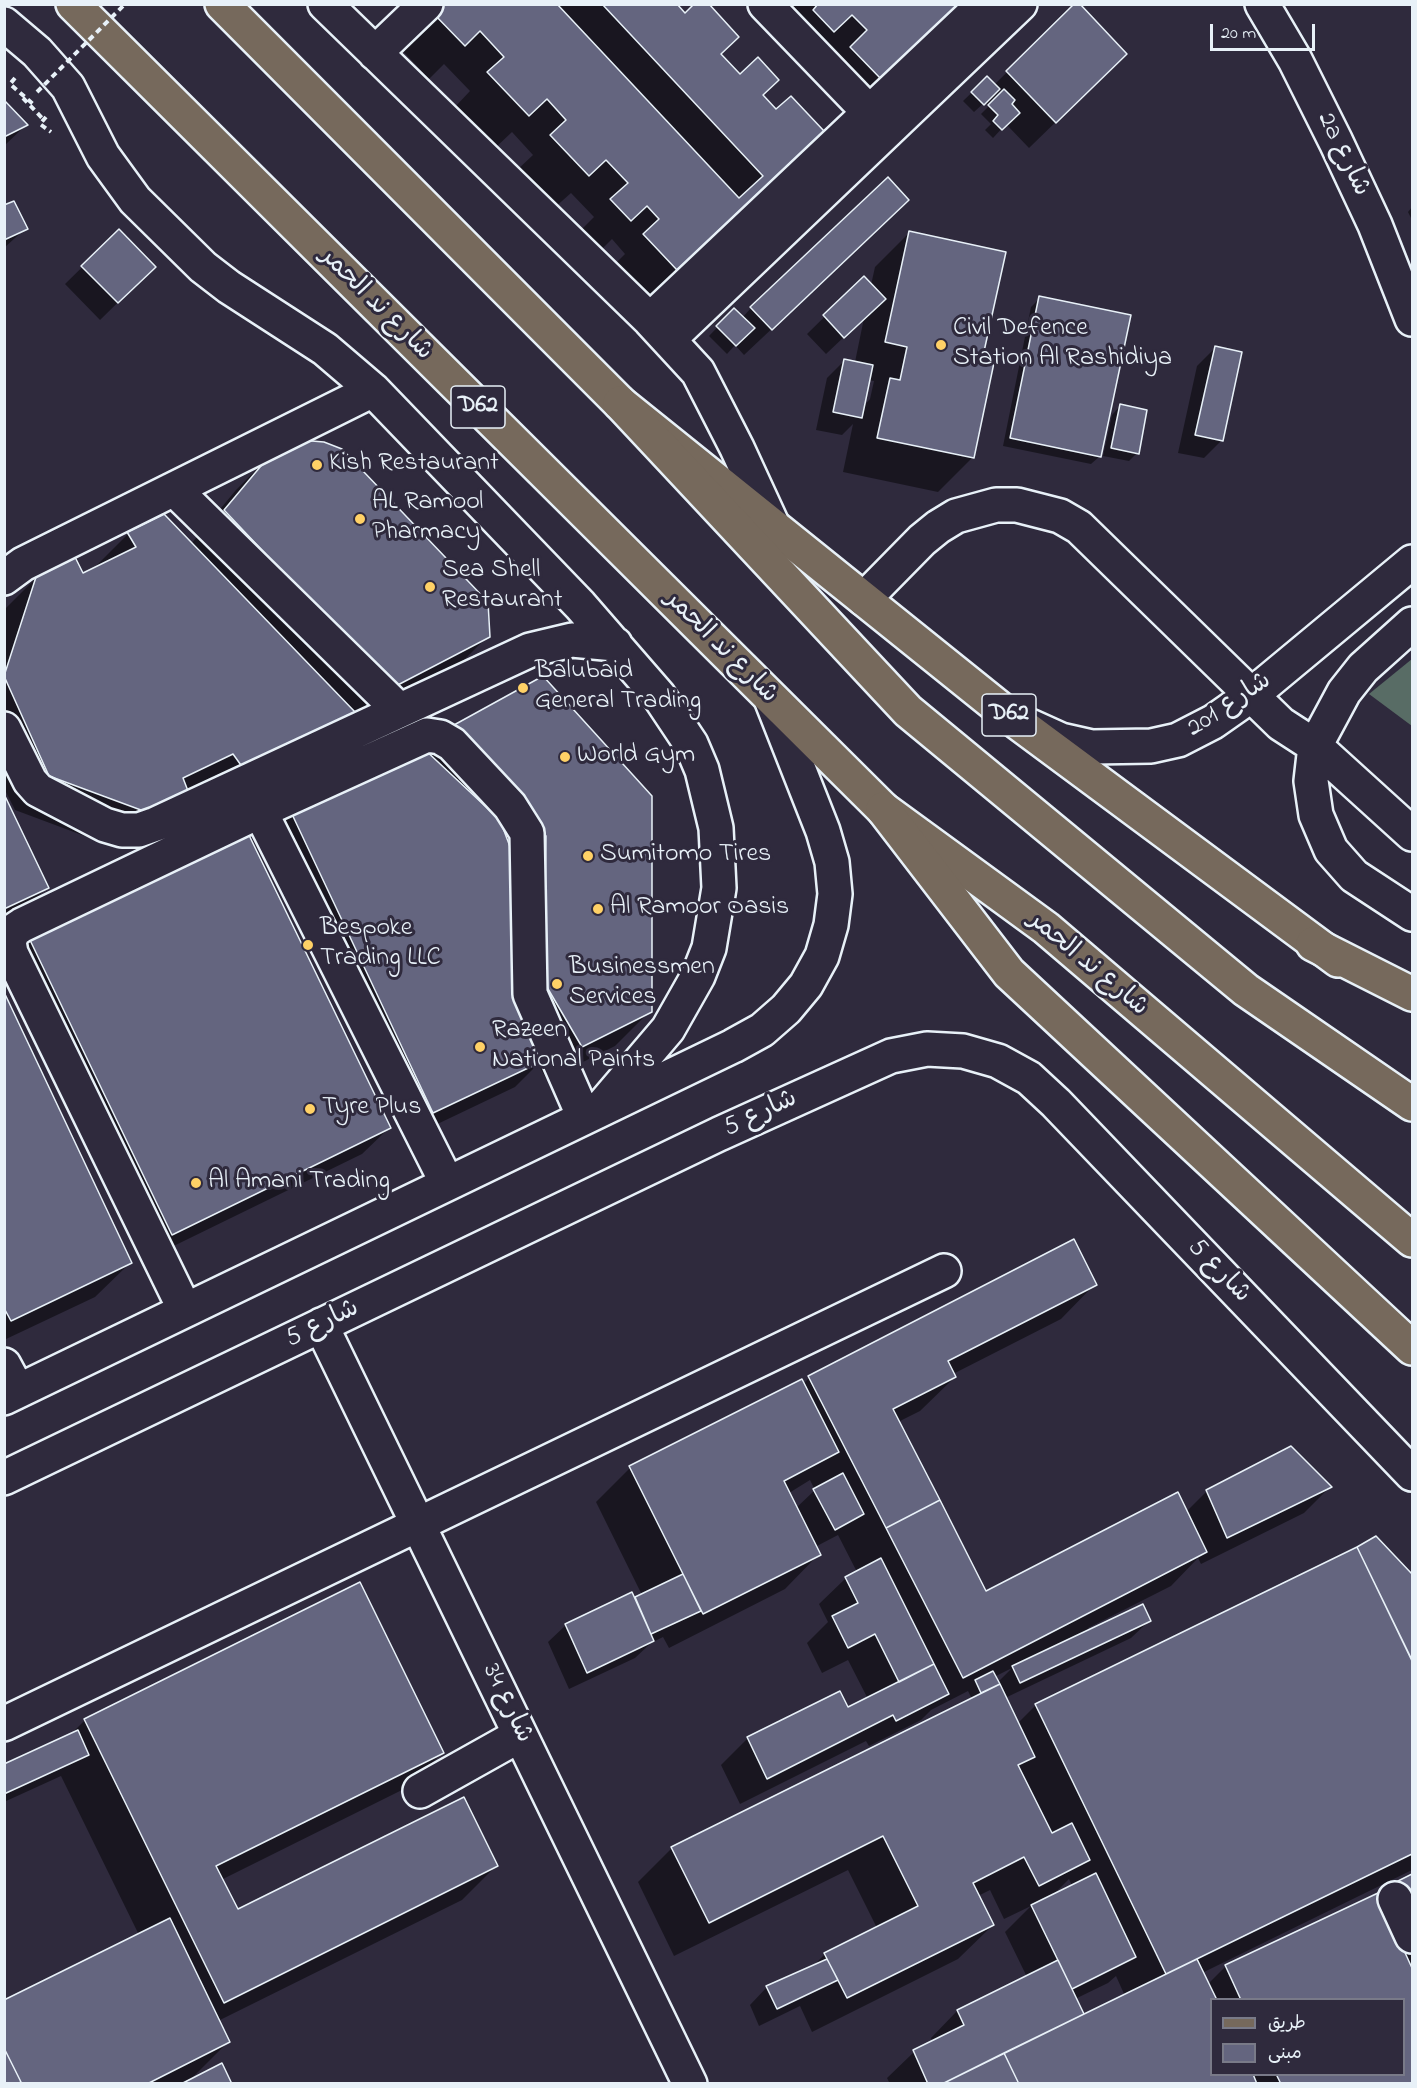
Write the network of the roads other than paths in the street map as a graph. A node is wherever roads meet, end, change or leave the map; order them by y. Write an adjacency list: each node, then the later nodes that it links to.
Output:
1 (73, 4): 24 (main road, شارع ند الحمر / D62)
2 (222, 4): 15 (main road, D62)
3 (393, 4): 9 (street)
4 (426, 4): 9 (street)
5 (765, 4): 11 (street)
6 (984, 4): 11 (street)
7 (1020, 4): 13 (street)
8 (1262, 4): 12 (street, 2a شارع)
9 (347, 23): 13 (street)
10 (4, 24): 14 (street)
11 (871, 114): 13 (street)
12 (1412, 315)
13 (660, 330): 17 (street)
14 (373, 390): 16 (street); 22 (street)
15 (620, 403): 17 (main road, D62); 36 (main road)
16 (174, 489): 19 (street); 25 (street)
17 (772, 524): 20 (main road, D62)
18 (1413, 562): 23 (street, شارع 201)
19 (4, 578)
20 (864, 599): 23 (street); 26 (main road, D62)
21 (1413, 624): 28 (street)
22 (615, 644): 25 (street); 37 (street)
23 (1253, 694): 26 (street, شارع 201); 28 (street)
24 (771, 699): 29 (main road, شارع ند الحمر / D62); 37 (street)
25 (399, 710): 27 (street)
26 (1013, 719): 33 (main road, D62)
27 (4, 729)
28 (1316, 746): 31 (street); 32 (street)
29 (883, 810): 39 (main road, شارع ند الحمر / D62); 43 (main road)
30 (260, 811): 37 (street); 38 (street); 41 (street)
31 (1413, 834)
32 (1413, 914)
33 (1313, 944): 34 (main road); 35 (main road, D62)
34 (1413, 994)
35 (1413, 1008)
36 (1413, 1104)
37 (592, 1113): 38 (street)
38 (447, 1183): 41 (street)
39 (1413, 1240)
40 (944, 1271): 47 (street)
41 (185, 1310): 44 (street)
42 (321, 1325): 45 (street, شارع 5); 46 (street, شارع 5); 47 (street, شارع 34)
43 (1413, 1348)
44 (9, 1384)
45 (1413, 1474)
46 (4, 1478)
47 (419, 1524): 48 (street); 49 (street, شارع 34)
48 (4, 1724)
49 (520, 1735): 50 (street); 53 (street, شارع 34)
50 (420, 1791)
51 (1395, 1899): 52 (street)
52 (1413, 1936)
53 (690, 2084)

